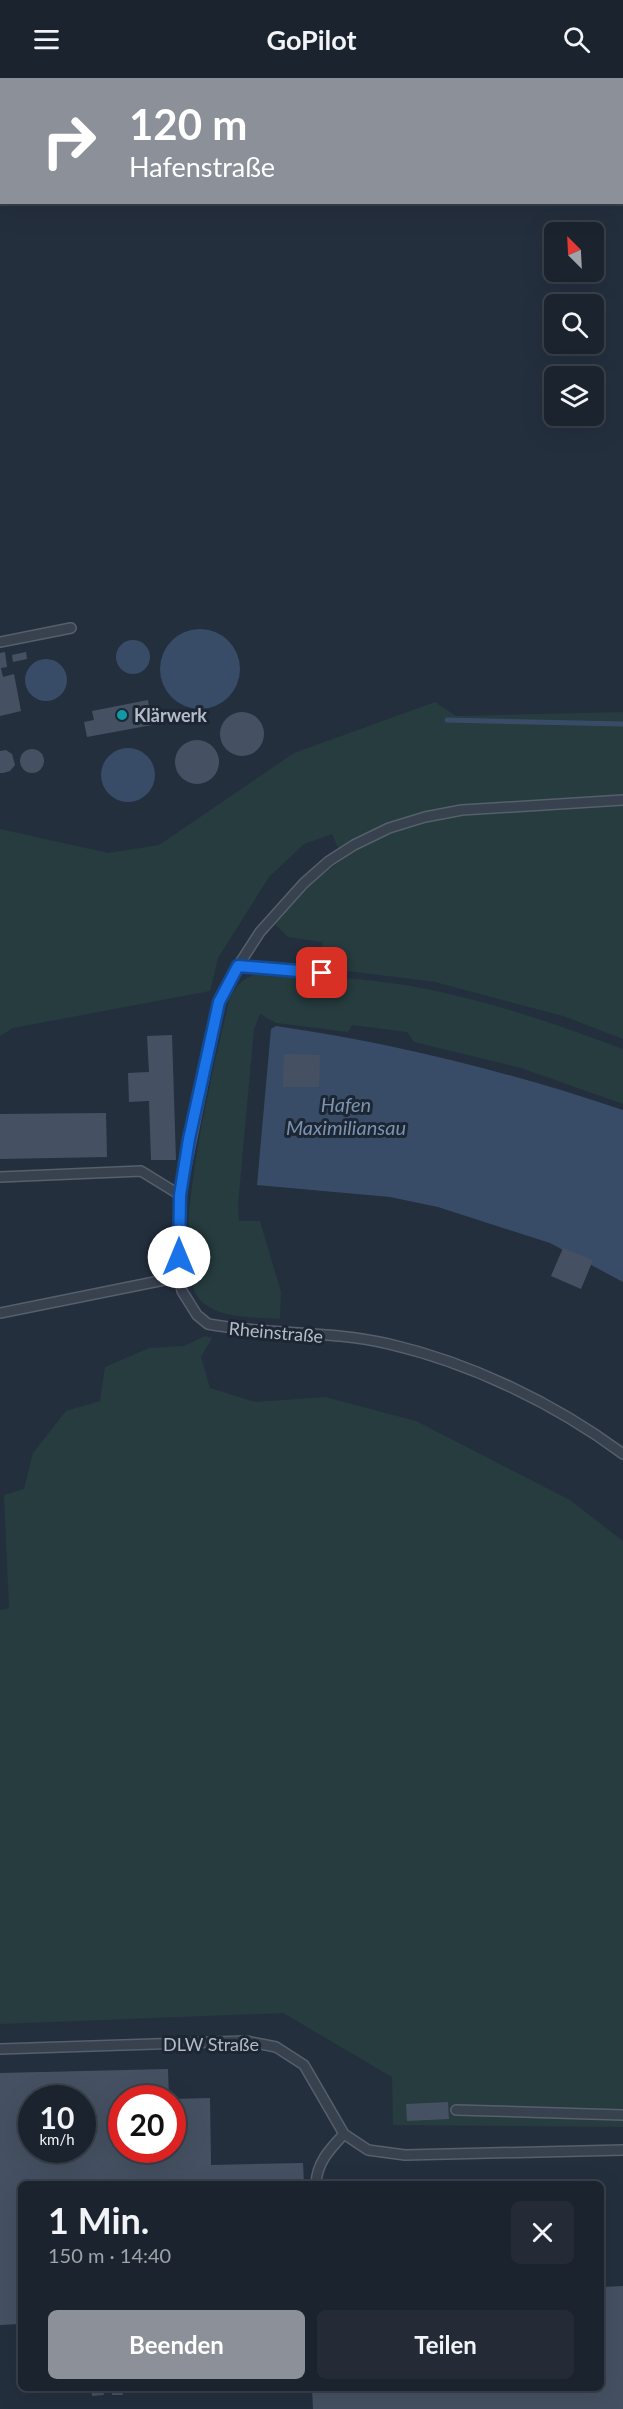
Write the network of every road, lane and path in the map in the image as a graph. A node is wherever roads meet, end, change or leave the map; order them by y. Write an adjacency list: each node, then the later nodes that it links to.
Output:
1 (71, 628): 2 (lane)
2 (0, 642)
3 (623, 800): 4 (lane, Rheinstraße)
4 (238, 966): 5 (lane); 7 (lane, Rheinstraße)
5 (322, 973)
6 (0, 1177): 7 (lane)
7 (180, 1195): 8 (lane, Rheinstraße)
8 (179, 1277): 9 (lane); 10 (lane, Rheinstraße)
9 (0, 1313)
10 (623, 1454)
11 (0, 2049): 14 (lane, DLW Straße)
12 (456, 2110): 13 (lane)
13 (623, 2115)
14 (344, 2134): 15 (lane, DLW Straße); 16 (lane)
15 (623, 2150)
16 (316, 2181)

